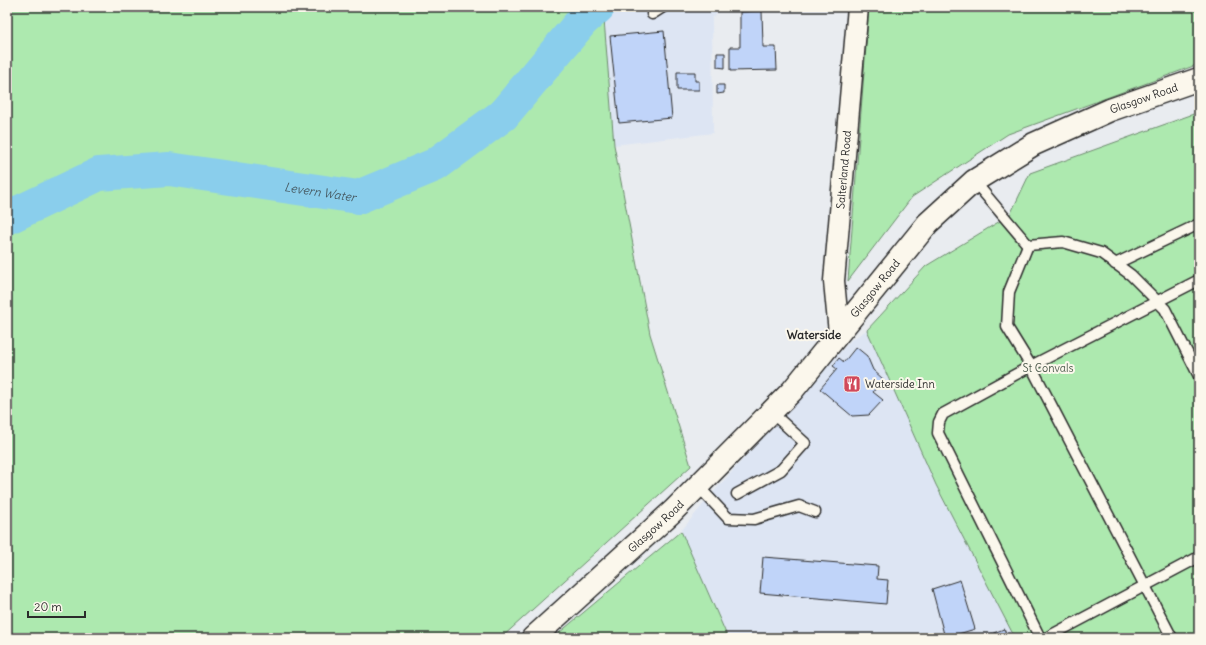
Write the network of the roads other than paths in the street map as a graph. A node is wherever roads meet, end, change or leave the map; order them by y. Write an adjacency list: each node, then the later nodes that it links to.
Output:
1 (663, 7): 3 (lane)
2 (858, 7): 11 (street, Salterland Road)
3 (652, 14)
4 (1199, 79): 5 (main road, Glasgow Road)
5 (974, 181): 7 (lane); 11 (main road, Glasgow Road)
6 (1199, 224): 8 (lane)
7 (1028, 245): 8 (lane); 12 (lane)
8 (1115, 264): 10 (lane)
9 (1199, 280): 10 (lane)
10 (1158, 301): 12 (lane); 13 (lane)
11 (839, 333): 14 (main road, Glasgow Road)
12 (1031, 366): 19 (lane); 21 (lane)
13 (1199, 376)
14 (771, 412): 15 (main road, Glasgow Road); 16 (lane)
15 (698, 486): 17 (lane); 20 (main road, Glasgow Road)
16 (737, 494)
17 (815, 512)
18 (1199, 557): 19 (lane)
19 (1146, 585): 22 (lane); 23 (lane)
20 (533, 638)
21 (1040, 638)
22 (1046, 638)
23 (1172, 638)

